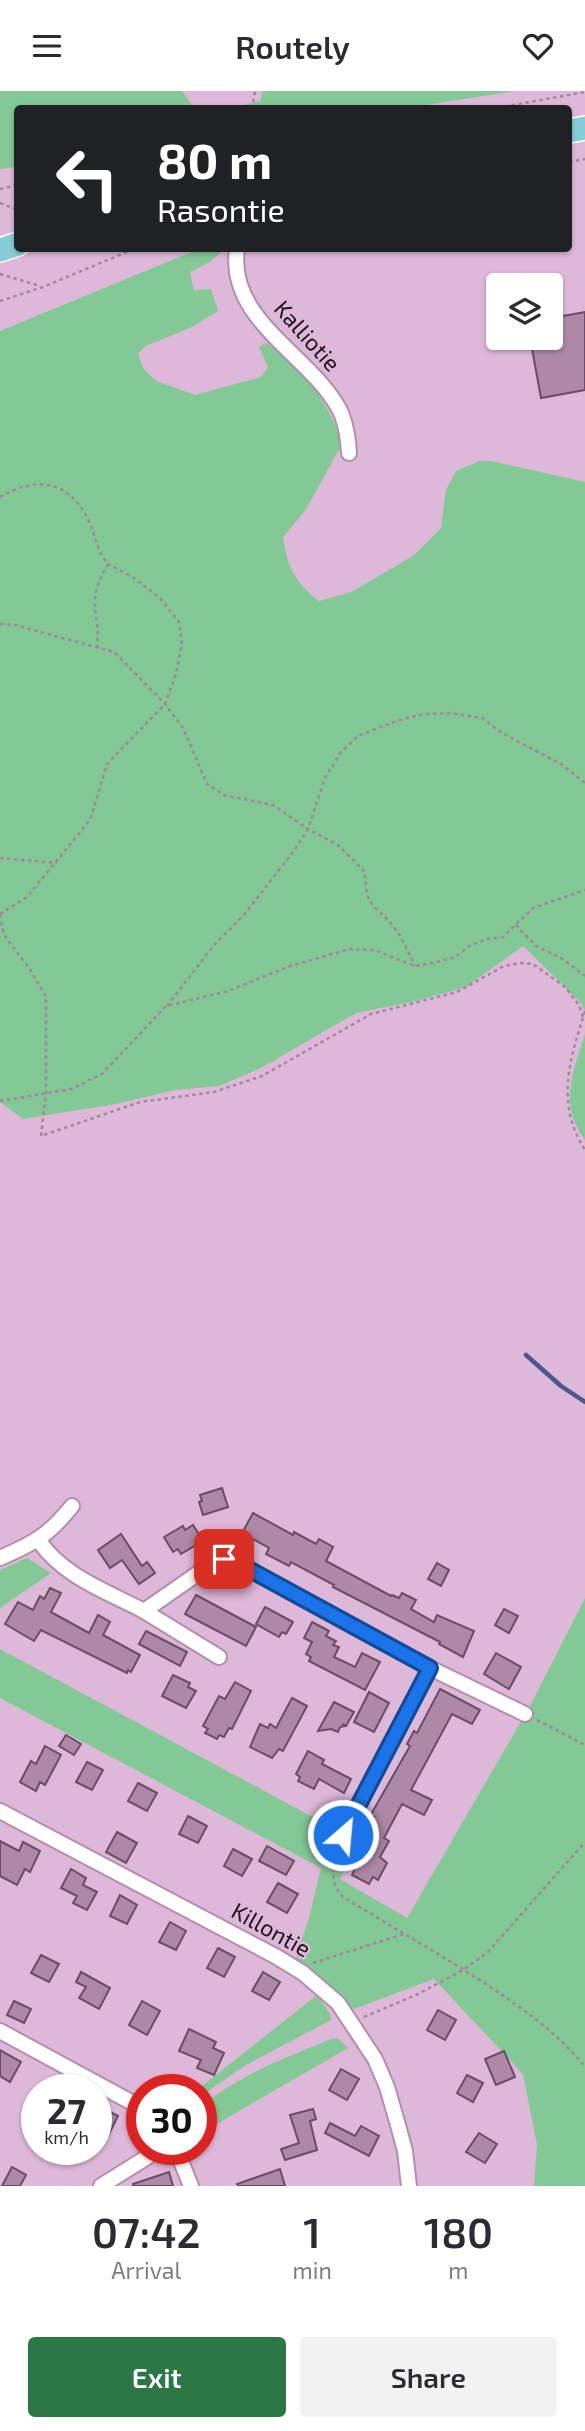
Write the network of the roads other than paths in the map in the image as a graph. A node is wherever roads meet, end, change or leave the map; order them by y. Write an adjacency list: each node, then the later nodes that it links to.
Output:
1 (237, 252): 2 (street, Kalliotie)
2 (349, 453)
3 (72, 1506): 4 (street)
4 (39, 1541): 5 (street); 6 (street)
5 (0, 1558)
6 (144, 1611): 7 (street); 8 (street)
7 (219, 1657)
8 (430, 1668): 9 (street); 11 (street)
9 (525, 1714)
10 (0, 1811): 18 (street, Killontie)
11 (343, 1835)
12 (0, 2031): 13 (street)
13 (126, 2099)
14 (134, 2165): 16 (street)
15 (182, 2165): 17 (street)
16 (101, 2186)
17 (191, 2186)
18 (409, 2186)

